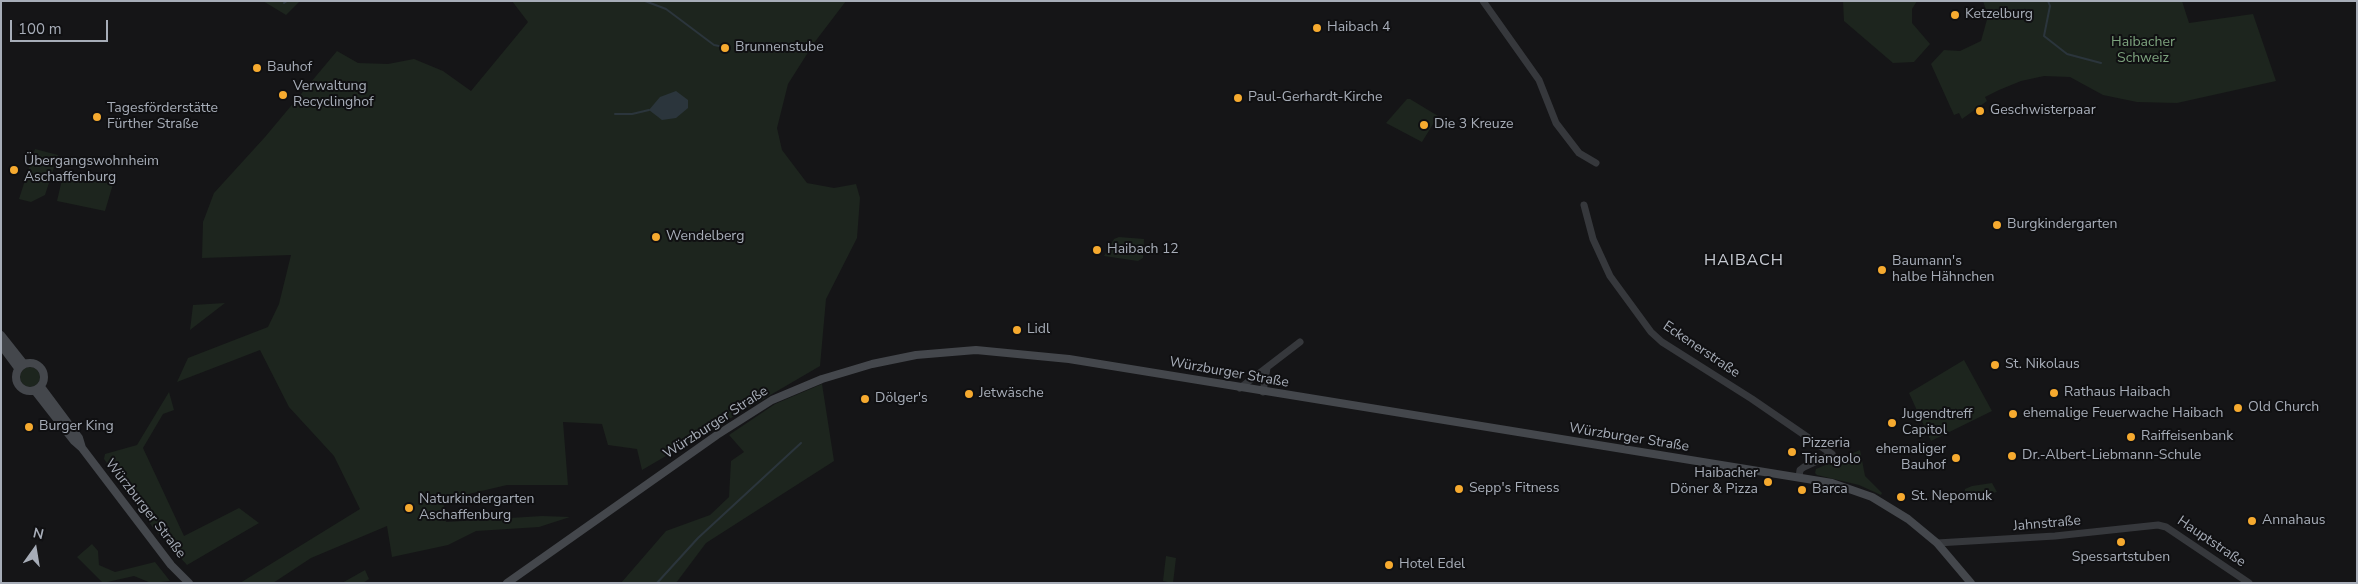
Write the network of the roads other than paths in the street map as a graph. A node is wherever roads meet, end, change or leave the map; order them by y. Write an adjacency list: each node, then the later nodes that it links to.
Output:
1 (1484, 1): 2 (street)
2 (1596, 163)
3 (1584, 205): 12 (street, Eckenerstraße)
4 (1, 335): 7 (main road)
5 (1300, 342): 8 (street)
6 (1, 345): 7 (main road)
7 (21, 366): 10 (main road); 10 (main road)
8 (1267, 368): 9 (street); 11 (street)
9 (1240, 388): 11 (main road, Würzburger Straße); 16 (main road, Würzburger Straße)
10 (38, 389): 15 (main road, Würzburger Straße)
11 (1262, 392): 12 (main road, Würzburger Straße)
12 (1799, 477): 14 (main road, Würzburger Straße)
13 (2158, 525): 14 (street, Jahnstraße); 18 (street, Hauptstraße)
14 (1938, 543): 17 (main road, Würzburger Straße)
15 (190, 583)
16 (507, 583)
17 (1971, 583)
18 (2249, 583)

